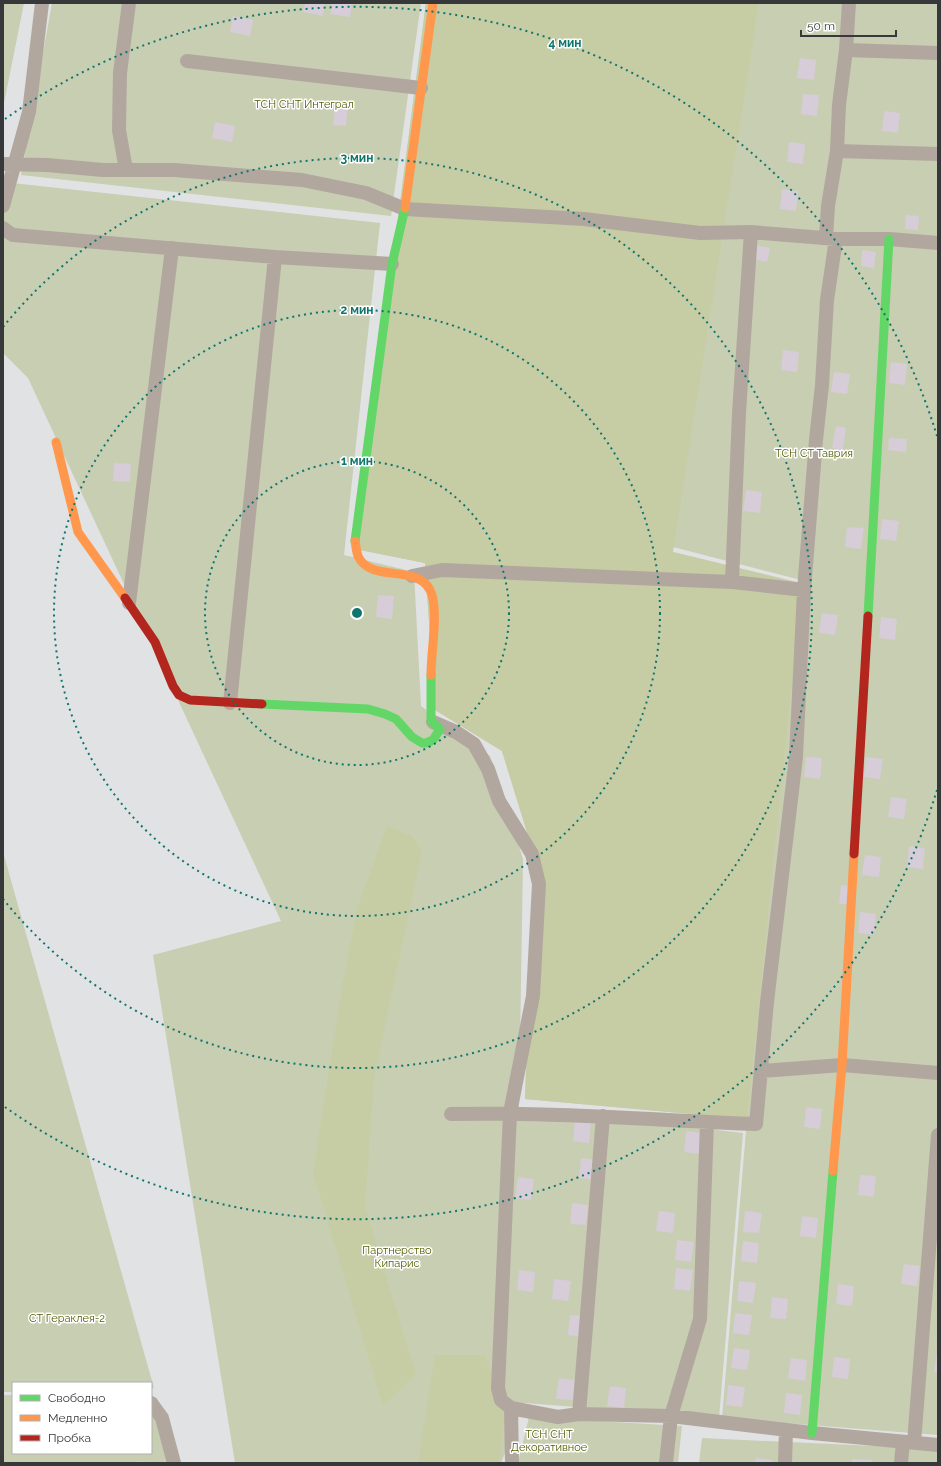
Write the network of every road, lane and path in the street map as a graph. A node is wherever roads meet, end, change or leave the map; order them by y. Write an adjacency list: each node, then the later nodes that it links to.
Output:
1 (42, 3): 11 (street)
2 (129, 3): 12 (street)
3 (433, 3): 8 (street)
4 (849, 3): 5 (street)
5 (846, 50): 6 (street); 9 (street)
6 (938, 52)
7 (187, 61): 8 (street)
8 (422, 88): 14 (street)
9 (837, 151): 10 (street); 17 (street)
10 (938, 154)
11 (8, 164): 12 (street); 13 (street)
12 (126, 170): 14 (street)
13 (3, 206)
14 (406, 209): 16 (street); 22 (street)
15 (3, 228): 20 (street)
16 (751, 232): 17 (street); 25 (street)
17 (831, 238): 18 (street); 26 (street)
18 (889, 239): 19 (street); 30 (street)
19 (938, 243)
20 (172, 248): 21 (street); 27 (street)
21 (275, 257): 22 (street); 28 (street)
22 (392, 264): 24 (street)
23 (56, 442): 27 (street)
24 (412, 576): 25 (street); 29 (street)
25 (732, 582): 26 (street)
26 (804, 590): 31 (street)
27 (129, 603): 28 (street)
28 (230, 703): 29 (street)
29 (431, 721): 33 (street)
30 (842, 1065): 31 (street); 32 (street); 43 (street)
31 (761, 1071): 36 (street)
32 (938, 1073)
33 (510, 1113): 34 (street); 35 (street); 39 (street)
34 (451, 1114)
35 (603, 1116): 36 (street); 40 (street)
36 (707, 1122): 41 (street)
37 (938, 1135): 44 (street)
38 (152, 1403): 46 (street)
39 (511, 1408): 40 (street); 47 (street)
40 (579, 1414): 41 (street)
41 (671, 1416): 42 (street); 48 (street)
42 (786, 1430): 43 (street); 49 (street)
43 (812, 1433): 44 (street)
44 (908, 1442): 45 (street); 50 (street)
45 (938, 1445)
46 (174, 1463)
47 (512, 1463)
48 (666, 1463)
49 (785, 1463)
50 (901, 1463)

